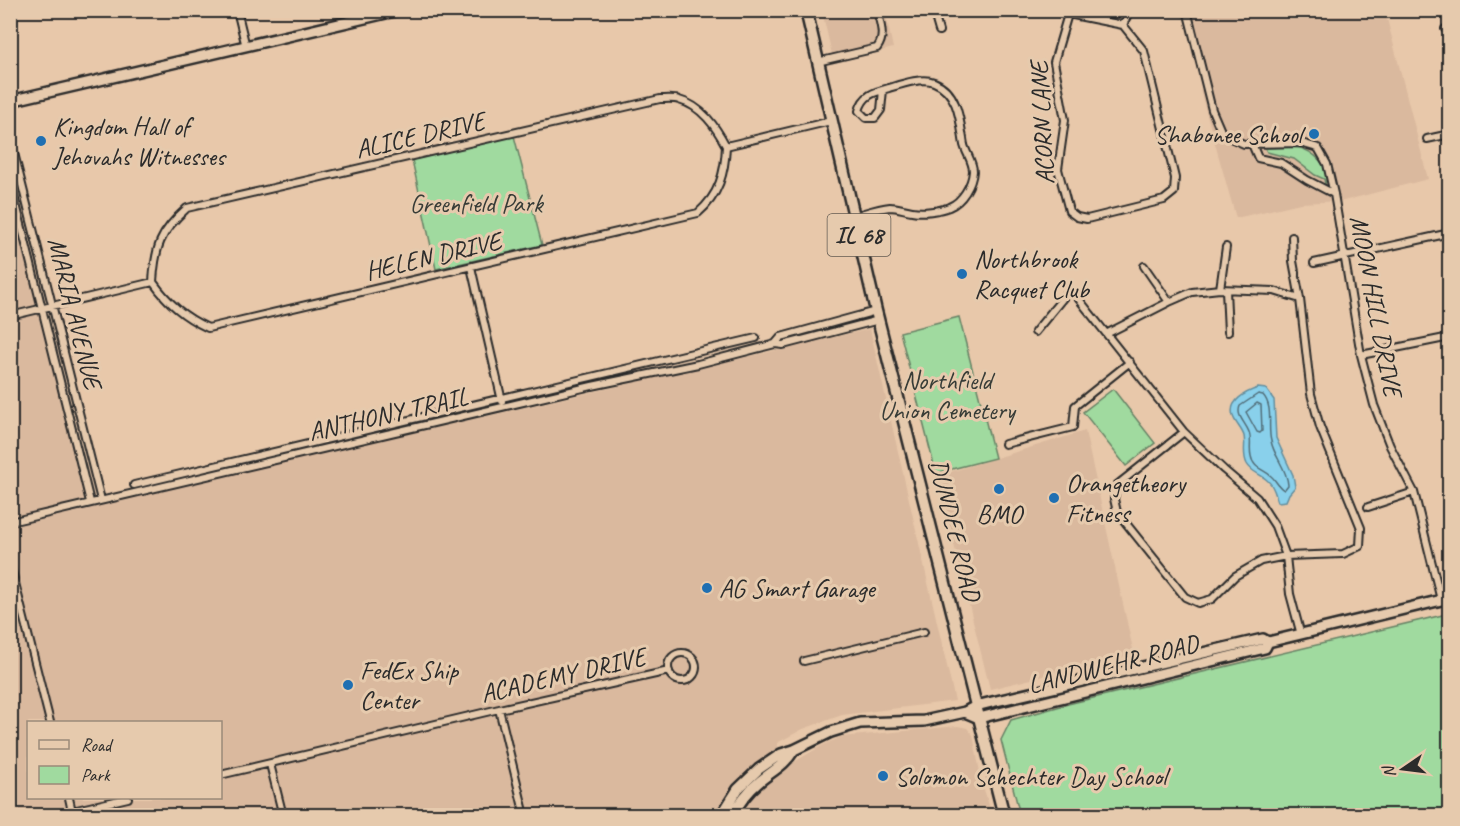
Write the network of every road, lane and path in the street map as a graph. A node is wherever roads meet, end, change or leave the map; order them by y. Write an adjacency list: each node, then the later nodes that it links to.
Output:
1 (237, 10): 13 (street)
2 (399, 10): 8 (main road)
3 (806, 10): 14 (main road, DUNDEE ROAD / IL 68)
4 (877, 10): 14 (street)
5 (933, 10): 12 (street)
6 (1059, 10): 10 (street)
7 (1187, 10): 21 (street)
8 (372, 12): 13 (main road)
9 (1130, 12): 11 (street)
10 (1068, 14): 11 (street); 11 (street, ACORN LANE)
11 (1124, 25)
12 (939, 31)
13 (246, 47): 16 (main road)
14 (818, 62): 17 (main road, DUNDEE ROAD / IL 68)
15 (883, 90): 15 (street); 25 (street)
16 (10, 101)
17 (831, 121): 22 (street); 25 (main road, DUNDEE ROAD / IL 68)
18 (1449, 134): 20 (street)
19 (10, 137): 37 (street, MARIA AVENUE)
20 (1427, 139)
21 (1252, 144): 24 (street); 24 (street, MOON HILL DRIVE)
22 (726, 146): 32 (street, HELEN DRIVE); 33 (street, ALICE DRIVE)
23 (10, 180): 38 (street, MARIA AVENUE)
24 (1334, 194): 29 (street, MOON HILL DRIVE)
25 (854, 216): 40 (main road, DUNDEE ROAD / IL 68)
26 (1449, 233): 29 (street)
27 (1292, 237): 35 (street)
28 (1226, 247): 34 (street)
29 (1345, 257): 30 (street); 47 (street, MOON HILL DRIVE)
30 (1314, 263)
31 (1144, 266): 36 (street)
32 (471, 267): 33 (street, HELEN DRIVE); 50 (street)
33 (153, 282): 37 (street)
34 (1223, 289): 35 (street); 36 (street); 42 (street)
35 (1300, 299): 60 (street)
36 (1168, 302): 43 (street)
37 (54, 305): 38 (street); 56 (street, MARIA AVENUE)
38 (43, 308): 39 (street); 57 (street, MARIA AVENUE)
39 (10, 316)
40 (878, 316): 49 (street, ANTHONY TRAIL); 68 (main road, DUNDEE ROAD / IL 68)
41 (1035, 332): 43 (street)
42 (1228, 332)
43 (1108, 333): 48 (street)
44 (1449, 336): 47 (street)
45 (756, 338): 46 (street, ANTHONY TRAIL)
46 (695, 353): 49 (street); 50 (street, ANTHONY TRAIL)
47 (1361, 355): 55 (street, MOON HILL DRIVE)
48 (1130, 362): 52 (street); 53 (street)
49 (698, 364): 51 (street, ANTHONY TRAIL)
50 (501, 398): 51 (street); 54 (street, ANTHONY TRAIL)
51 (504, 407): 56 (street, ANTHONY TRAIL)
52 (1184, 432): 60 (street); 60 (street)
53 (1005, 444)
54 (134, 484)
55 (1413, 492): 58 (street); 62 (street, MOON HILL DRIVE)
56 (101, 500): 57 (street, ANTHONY TRAIL)
57 (90, 502): 59 (street, ANTHONY TRAIL)
58 (1368, 507)
59 (10, 522)
60 (1286, 556): 64 (street)
61 (10, 564): 72 (street)
62 (1445, 599): 64 (main road, LANDWEHR ROAD)
63 (924, 632): 66 (street)
64 (1300, 635): 65 (main road, LANDWEHR ROAD)
65 (1268, 642): 68 (main road, LANDWEHR ROAD); 71 (main road, LANDWEHR ROAD)
66 (804, 661)
67 (669, 671): 67 (street, ACADEMY DRIVE); 69 (street, ACADEMY DRIVE)
68 (976, 706): 70 (main road, LANDWEHR ROAD); 71 (main road, DUNDEE ROAD / IL 68)
69 (499, 709): 74 (street, ACADEMY DRIVE); 79 (street)
70 (965, 712): 71 (main road); 73 (main road, LANDWEHR ROAD)
71 (979, 718): 82 (main road, DUNDEE ROAD / IL 68)
72 (49, 721)
73 (794, 750): 80 (main road, LANDWEHR ROAD); 81 (main road, LANDWEHR ROAD)
74 (270, 764): 75 (street, ACADEMY DRIVE); 78 (street)
75 (222, 776)
76 (124, 799): 77 (street)
77 (73, 813)
78 (283, 816)
79 (525, 816)
80 (721, 816)
81 (732, 816)
82 (1004, 816)

